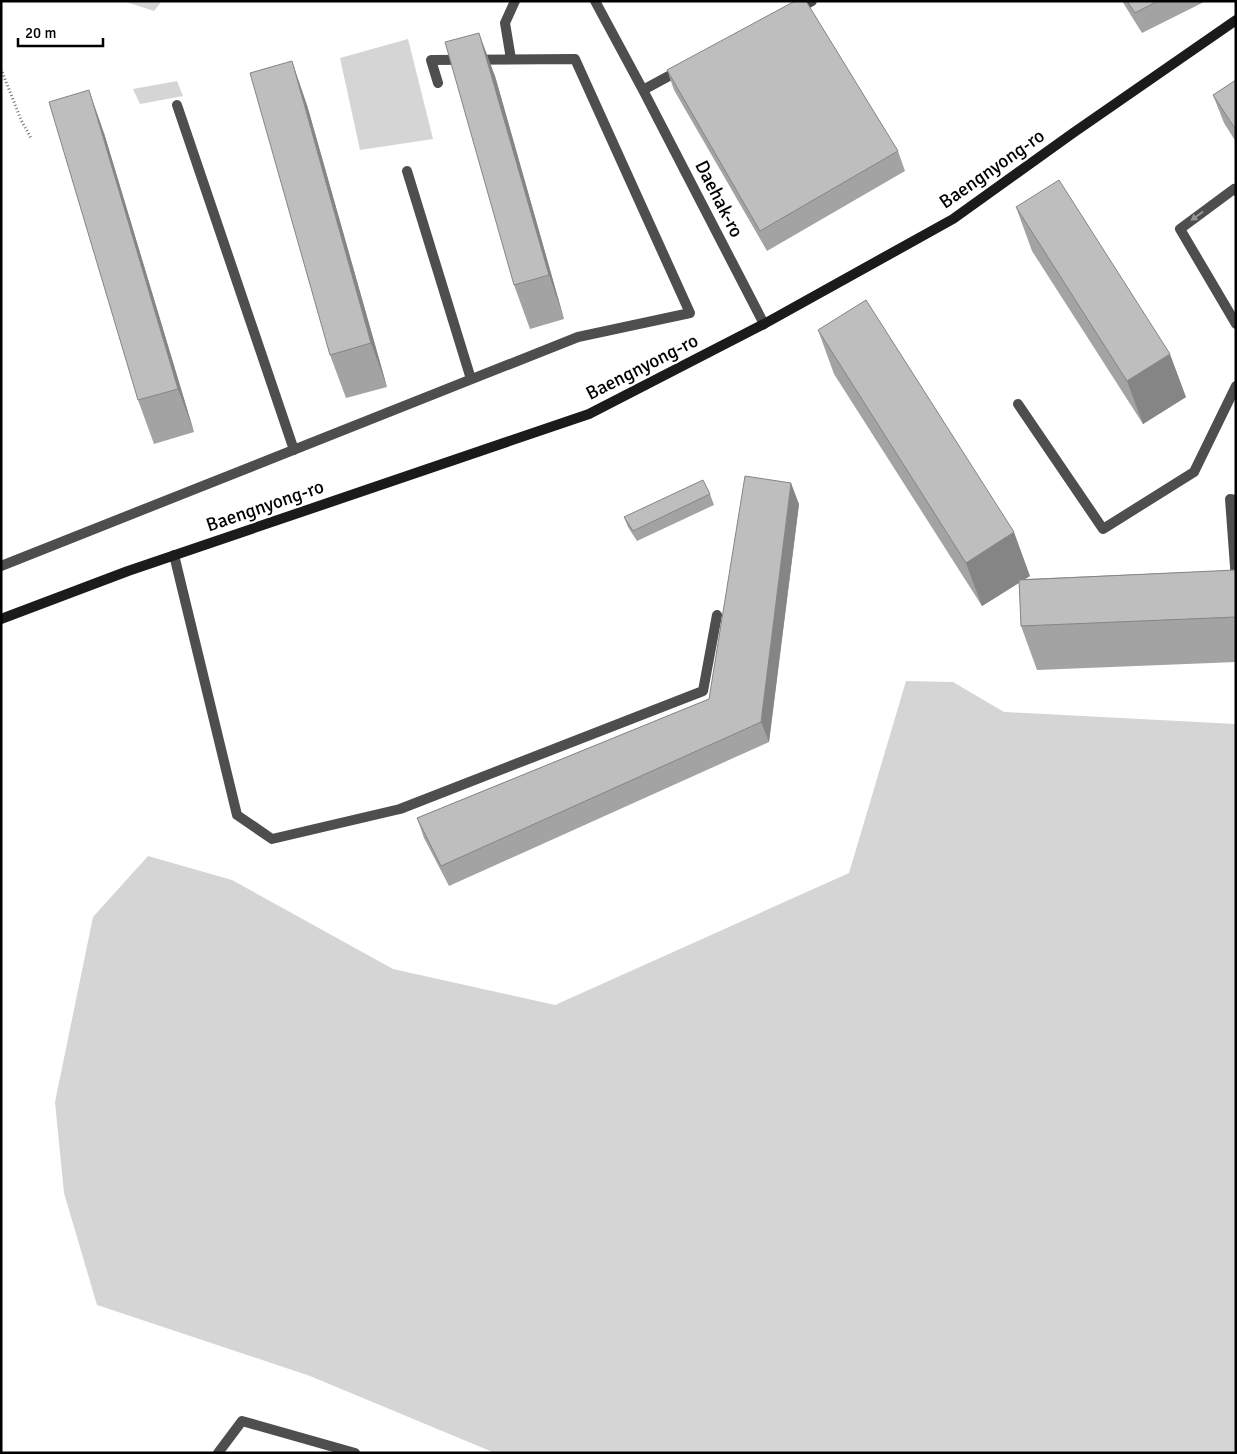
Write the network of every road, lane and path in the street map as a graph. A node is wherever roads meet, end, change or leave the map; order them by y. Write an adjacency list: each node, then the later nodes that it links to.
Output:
1 (515, 1): 6 (street)
2 (595, 1): 10 (street, Daehak-ro)
3 (812, 1): 4 (street)
4 (786, 14)
5 (1236, 20): 15 (main road, Baengnyong-ro)
6 (511, 59): 9 (street); 17 (street)
7 (685, 68): 10 (street)
8 (1, 69): 12 (path)
9 (438, 83)
10 (643, 90): 15 (street, Daehak-ro)
11 (177, 105): 20 (street)
12 (31, 138)
13 (407, 171): 17 (street)
14 (1236, 191): 16 (street, one-way to 16)
15 (764, 324): 22 (main road, Baengnyong-ro)
16 (1236, 324)
17 (472, 379): 20 (street)
18 (1236, 386): 19 (street)
19 (1018, 404)
20 (294, 450): 23 (street)
21 (1236, 500): 24 (street)
22 (174, 555): 25 (street); 26 (main road, Baengnyong-ro)
23 (2, 563)
24 (1236, 580)
25 (717, 615)
26 (1, 619)
27 (218, 1453): 28 (street)
28 (355, 1453)

